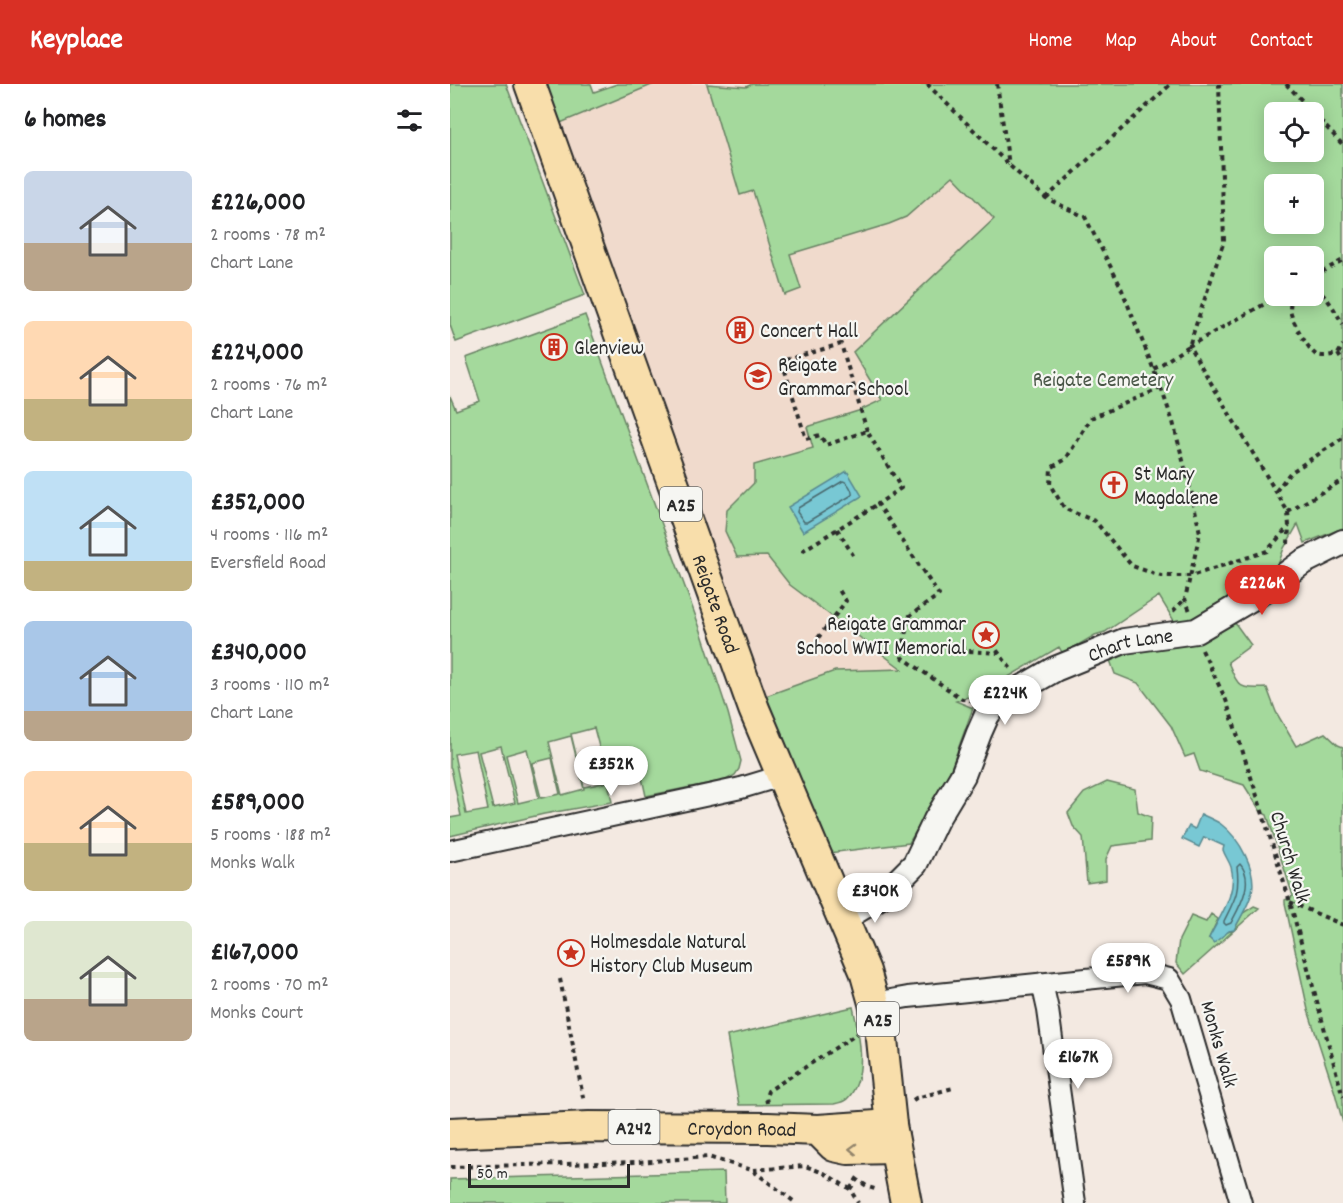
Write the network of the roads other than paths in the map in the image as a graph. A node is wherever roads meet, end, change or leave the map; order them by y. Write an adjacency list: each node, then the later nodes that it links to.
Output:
1 (530, 84): 3 (main road, Reigate Road / A25)
2 (1343, 542): 5 (street, Chart Lane)
3 (781, 776): 4 (street); 5 (main road, Reigate Road / A25)
4 (450, 851)
5 (843, 919): 7 (main road, Reigate Road / A25)
6 (1042, 983): 7 (street, Monks Walk); 13 (street); 14 (street, Monks Walk)
7 (874, 1003): 8 (main road, Reigate Road / A25)
8 (887, 1081): 9 (main road, Reigate Road / A25); 10 (main road)
9 (898, 1125): 10 (main road, Croydon Road / A242); 12 (main road, A25)
10 (832, 1129): 11 (main road, Croydon Road / A242)
11 (450, 1133)
12 (906, 1203)
13 (1075, 1203)
14 (1241, 1203)

